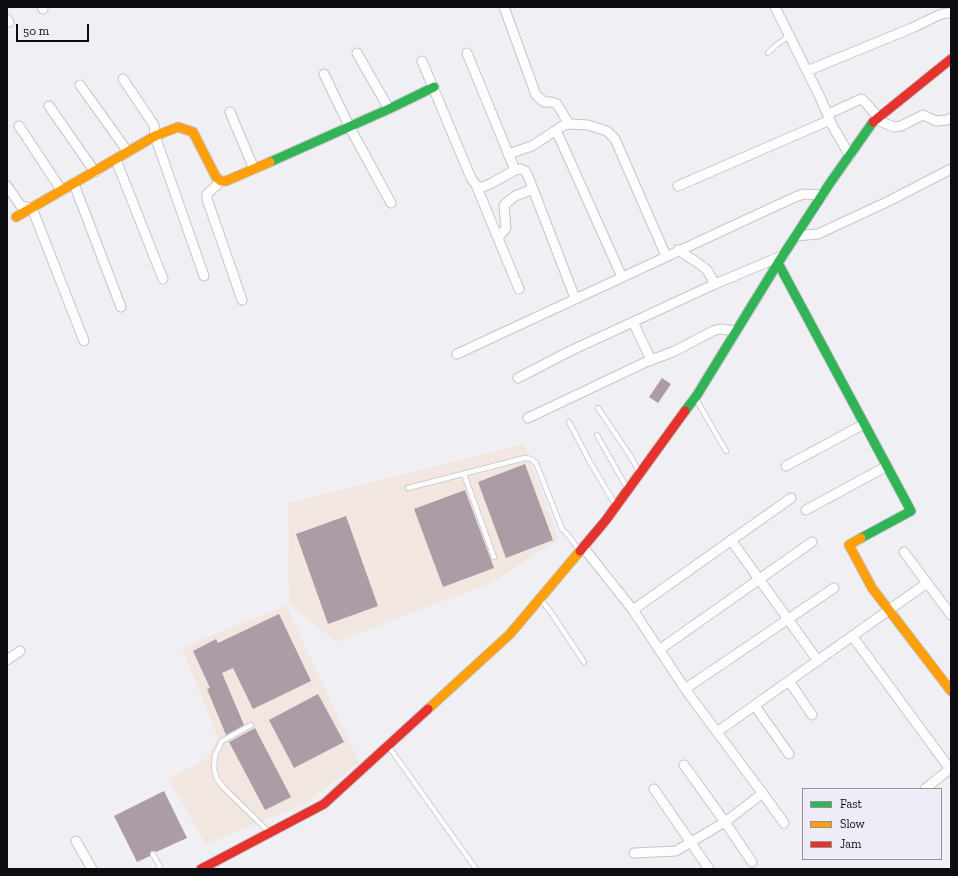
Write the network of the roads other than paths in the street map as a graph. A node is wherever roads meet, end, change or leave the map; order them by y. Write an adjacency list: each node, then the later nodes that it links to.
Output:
1 (504, 7): 21 (street)
2 (775, 7): 4 (street)
3 (948, 11): 10 (street)
4 (789, 36): 7 (lane); 10 (street)
5 (357, 53): 16 (street)
6 (467, 53): 27 (street)
7 (768, 53)
8 (951, 59): 20 (main road)
9 (422, 61): 14 (street)
10 (807, 72): 18 (street)
11 (324, 74): 23 (street)
12 (123, 79): 25 (street)
13 (80, 85): 26 (street)
14 (434, 87): 16 (main road); 36 (street)
15 (49, 106): 33 (street)
16 (388, 109): 23 (main road)
17 (230, 112): 30 (street)
18 (829, 117): 20 (street); 28 (street); 38 (street)
19 (951, 118): 20 (street)
20 (878, 119): 28 (main road)
21 (569, 124): 24 (street); 49 (street)
22 (19, 126): 40 (street)
23 (349, 126): 30 (main road); 42 (street)
24 (556, 130): 27 (street); 52 (street)
25 (155, 136): 26 (main road); 34 (main road); 51 (street)
26 (128, 152): 29 (main road)
27 (508, 154): 32 (street)
28 (850, 156): 41 (main road)
29 (116, 160): 33 (main road); 53 (street)
30 (254, 169): 34 (main road)
31 (951, 169): 45 (street)
32 (515, 170): 36 (street); 39 (street)
33 (95, 172): 35 (main road)
34 (221, 181): 57 (street)
35 (74, 184): 40 (main road); 58 (street)
36 (476, 185): 46 (street)
37 (7, 186): 43 (street)
38 (678, 186)
39 (533, 189): 46 (street); 56 (street)
40 (62, 191): 43 (main road)
41 (823, 195): 45 (main road); 47 (street)
42 (391, 203)
43 (32, 208): 44 (main road); 61 (street)
44 (16, 217)
45 (796, 236): 48 (main road)
46 (498, 238): 55 (street)
47 (678, 250): 49 (street); 54 (street)
48 (784, 255): 50 (main road); 54 (street)
49 (666, 256): 52 (street)
50 (778, 263): 60 (main road); 69 (main road)
51 (204, 276)
52 (622, 277): 56 (street)
53 (163, 279)
54 (715, 284): 59 (street)
55 (519, 289)
56 (575, 298): 62 (street)
57 (242, 300)
58 (121, 307)
59 (633, 322): 63 (street); 64 (street)
60 (736, 331): 63 (street); 65 (main road)
61 (84, 341)
62 (457, 354)
63 (650, 360): 67 (street)
64 (518, 378)
65 (695, 397): 71 (lane); 75 (main road)
66 (598, 408): 75 (lane)
67 (528, 418)
68 (569, 422): 79 (lane)
69 (864, 424): 72 (street); 73 (main road)
70 (597, 435): 77 (lane)
71 (726, 451)
72 (786, 466)
73 (887, 466): 80 (street); 91 (main road)
74 (464, 474): 76 (lane); 83 (lane); 85 (lane)
75 (639, 474): 77 (main road)
76 (408, 488)
77 (628, 489): 79 (main road)
78 (791, 498): 81 (street)
79 (616, 506): 83 (main road)
80 (806, 510)
81 (731, 540): 86 (street); 90 (street)
82 (812, 542): 86 (street)
83 (581, 549): 89 (main road); 90 (street)
84 (904, 552): 87 (street)
85 (494, 556)
86 (760, 579): 93 (street); 95 (street)
87 (927, 583): 91 (street); 92 (street)
88 (834, 588): 93 (street)
89 (539, 599): 99 (lane); 107 (main road)
90 (633, 610): 95 (street)
91 (890, 610): 94 (street); 102 (main road)
92 (951, 615)
93 (788, 618): 98 (street); 101 (street)
94 (853, 637): 98 (street); 110 (street)
95 (659, 650): 101 (street)
96 (20, 651): 97 (street)
97 (7, 660)
98 (818, 661): 100 (street)
99 (584, 662)
100 (789, 681): 103 (street); 104 (street)
101 (685, 690): 106 (street)
102 (951, 692)
103 (755, 706): 106 (street); 108 (street)
104 (812, 716)
105 (251, 725): 116 (lane)
106 (717, 732): 113 (street)
107 (388, 745): 116 (main road); 125 (lane)
108 (789, 754)
109 (684, 765): 114 (street)
110 (951, 768): 111 (street)
111 (926, 788)
112 (654, 789): 118 (street)
113 (763, 793): 114 (street); 115 (street)
114 (725, 822): 118 (street); 121 (street)
115 (784, 824)
116 (270, 834): 124 (main road)
117 (76, 841): 122 (street)
118 (690, 844): 119 (street); 126 (street)
119 (634, 853)
120 (153, 854): 123 (lane)
121 (752, 862)
122 (92, 869)
123 (161, 869)
124 (201, 869)
125 (476, 869)
126 (709, 869)

